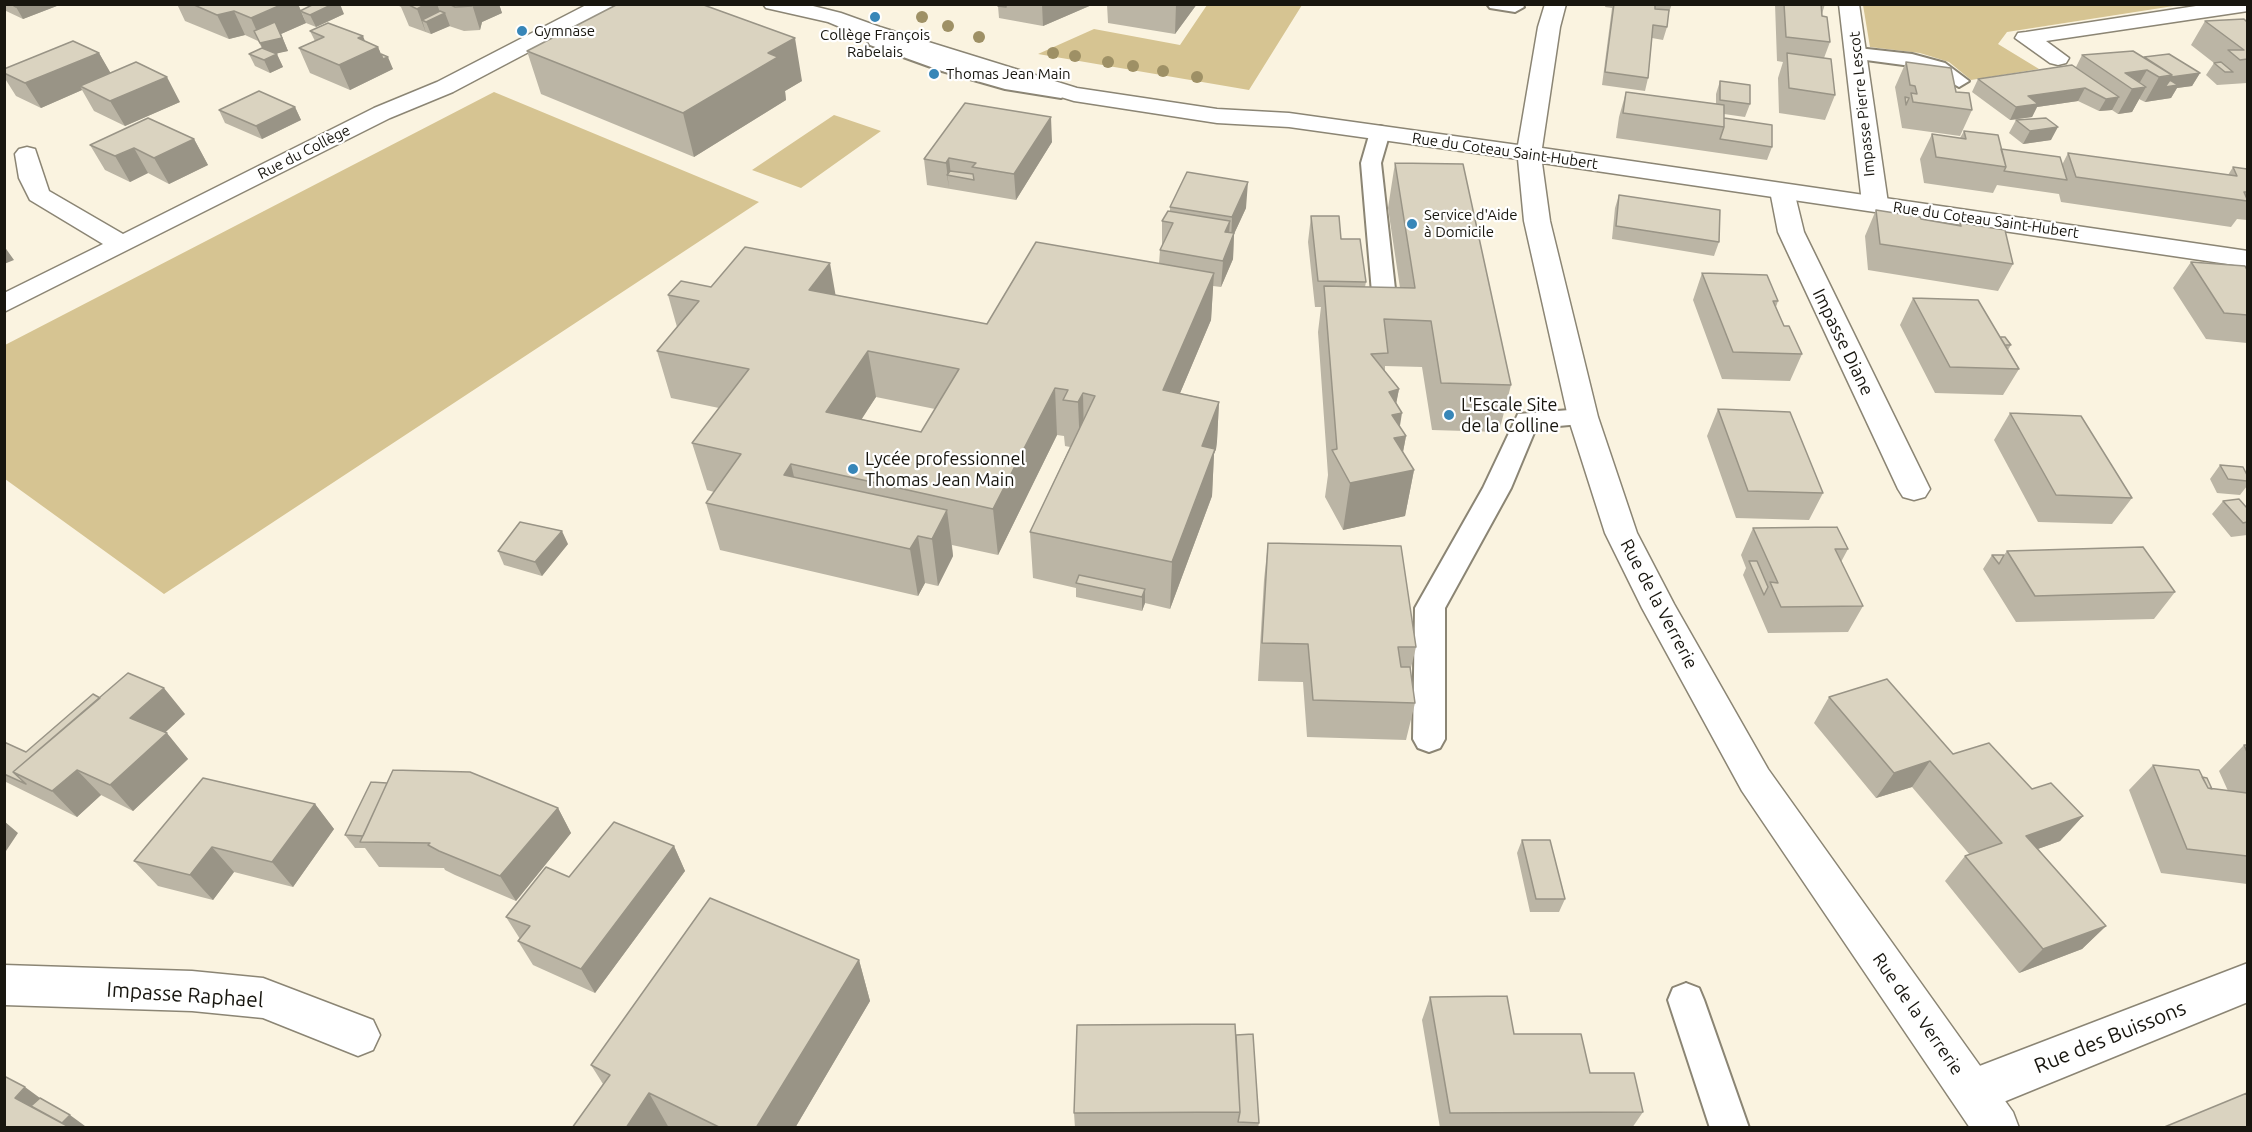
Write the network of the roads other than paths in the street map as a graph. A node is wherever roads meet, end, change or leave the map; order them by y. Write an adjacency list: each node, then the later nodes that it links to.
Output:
1 (605, 4): 16 (street, Rue du Collège)
2 (773, 4): 11 (street, Rue du Coteau Saint-Hubert)
3 (1496, 4): 6 (lane)
4 (1556, 4): 13 (street, Rue de la Verrerie)
5 (1849, 4): 8 (street, Impasse Pierre Lescot)
6 (1515, 7)
7 (2242, 7): 9 (street)
8 (1858, 54): 10 (lane); 15 (street, Impasse Pierre Lescot)
9 (2058, 58)
10 (1959, 81)
11 (1380, 132): 13 (street, Rue du Coteau Saint-Hubert); 19 (lane)
12 (27, 154): 16 (street)
13 (1529, 155): 14 (street, Rue du Coteau Saint-Hubert); 20 (street, Rue de la Verrerie)
14 (1782, 191): 15 (street, Rue du Coteau Saint-Hubert); 21 (street, Impasse Diane)
15 (1875, 204): 17 (street, Rue du Coteau Saint-Hubert)
16 (121, 244): 18 (street, Rue du Collège)
17 (2247, 259)
18 (4, 304)
19 (1386, 316)
20 (1583, 417): 22 (lane); 27 (street, Rue de la Verrerie)
21 (1914, 489)
22 (1429, 739)
23 (2247, 982): 27 (street, Rue des Buissons)
24 (4, 986): 26 (street, Impasse Raphael)
25 (1686, 1000): 28 (lane)
26 (358, 1035)
27 (1972, 1090): 29 (street, Rue de la Verrerie)
28 (1730, 1128)
29 (1997, 1128)

